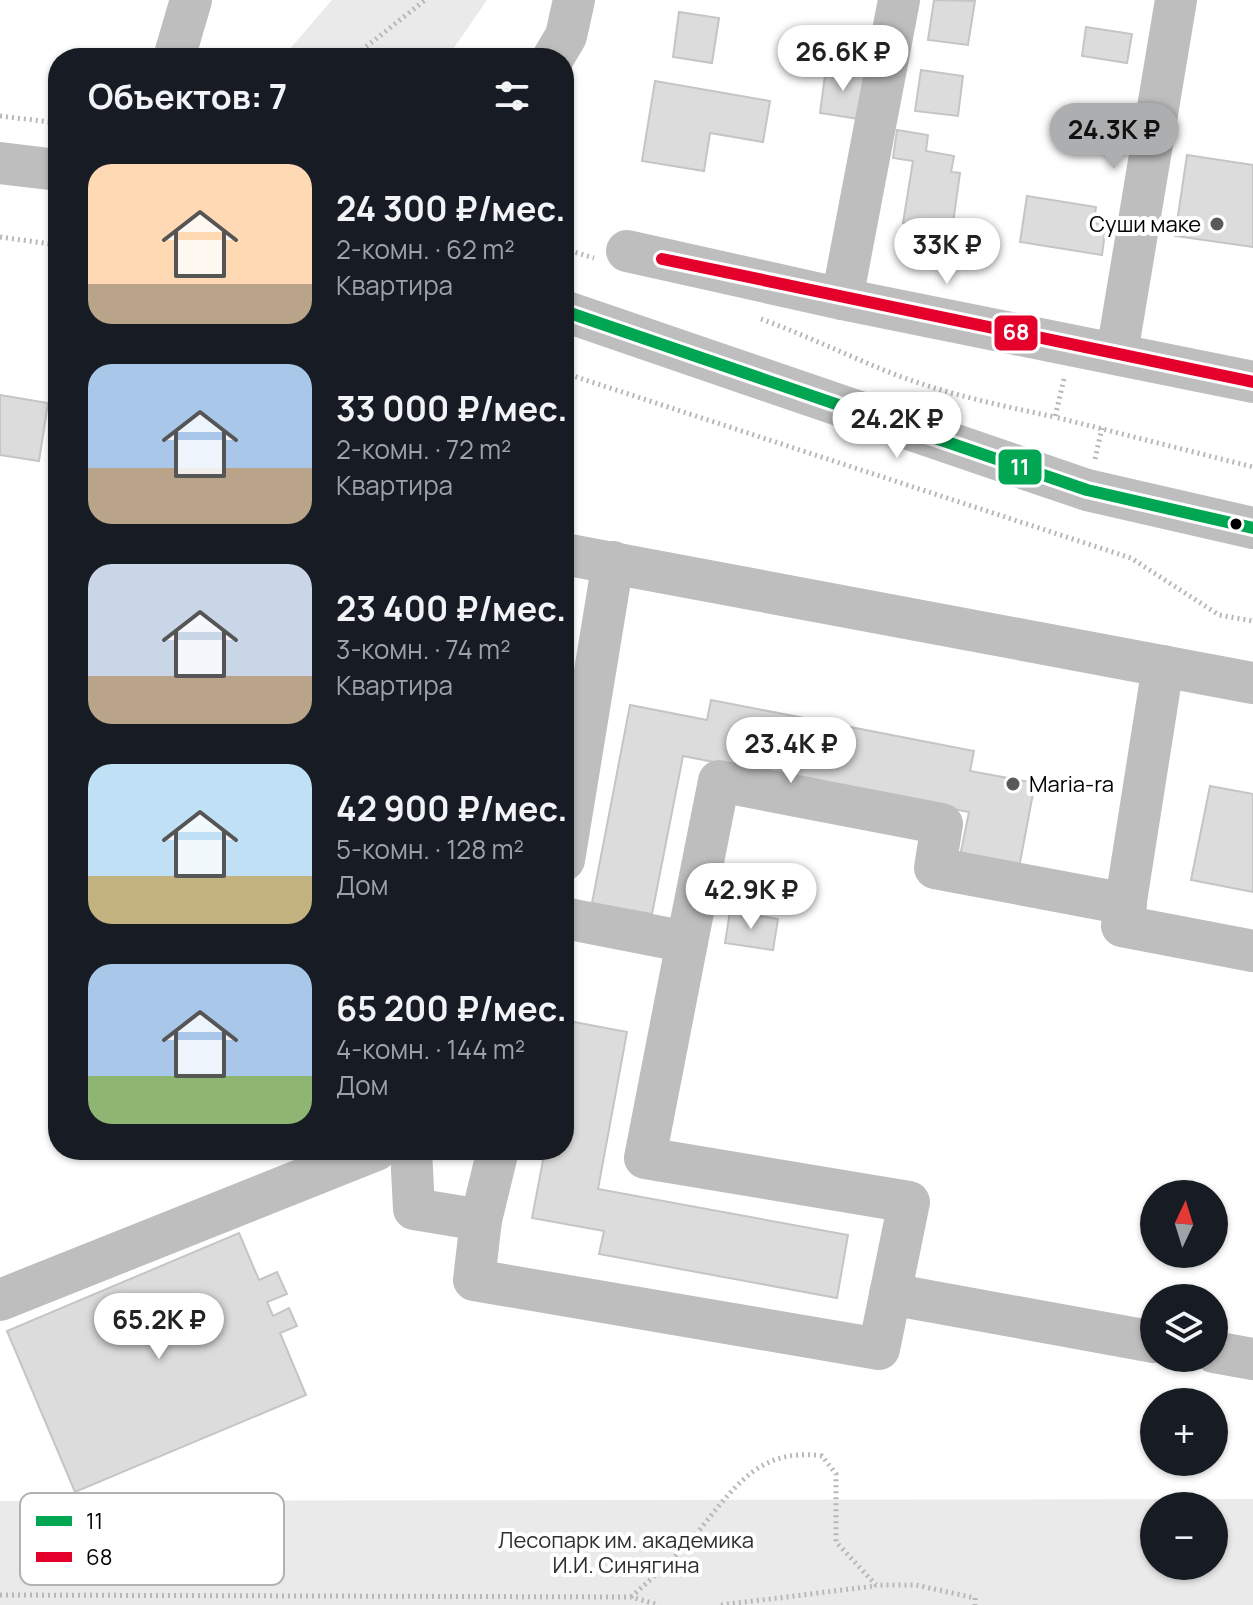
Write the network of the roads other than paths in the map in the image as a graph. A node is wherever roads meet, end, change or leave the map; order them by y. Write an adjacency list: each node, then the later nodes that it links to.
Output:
1 (191, 0): 4 (street)
2 (899, 0): 8 (street)
3 (1176, 0): 10 (street)
4 (177, 48)
5 (0, 163): 6 (street)
6 (48, 169)
7 (615, 256): 8 (street)
8 (842, 299): 10 (street)
9 (574, 314): 12 (street)
10 (1117, 353): 11 (street)
11 (1253, 382)
12 (1253, 528)
13 (574, 556): 14 (street)
14 (613, 562): 15 (street); 17 (street)
15 (1163, 666): 16 (street); 18 (street)
16 (1253, 683)
17 (574, 799)
18 (1126, 904): 20 (street); 21 (street)
19 (574, 920): 20 (street)
20 (687, 942): 26 (street)
21 (1253, 951)
22 (351, 1160): 27 (street)
23 (412, 1160): 25 (street)
24 (496, 1160): 25 (street)
25 (481, 1220): 26 (street)
26 (890, 1294): 28 (street)
27 (0, 1300)
28 (1140, 1339)
29 (1228, 1355): 30 (street)
30 (1253, 1359)

